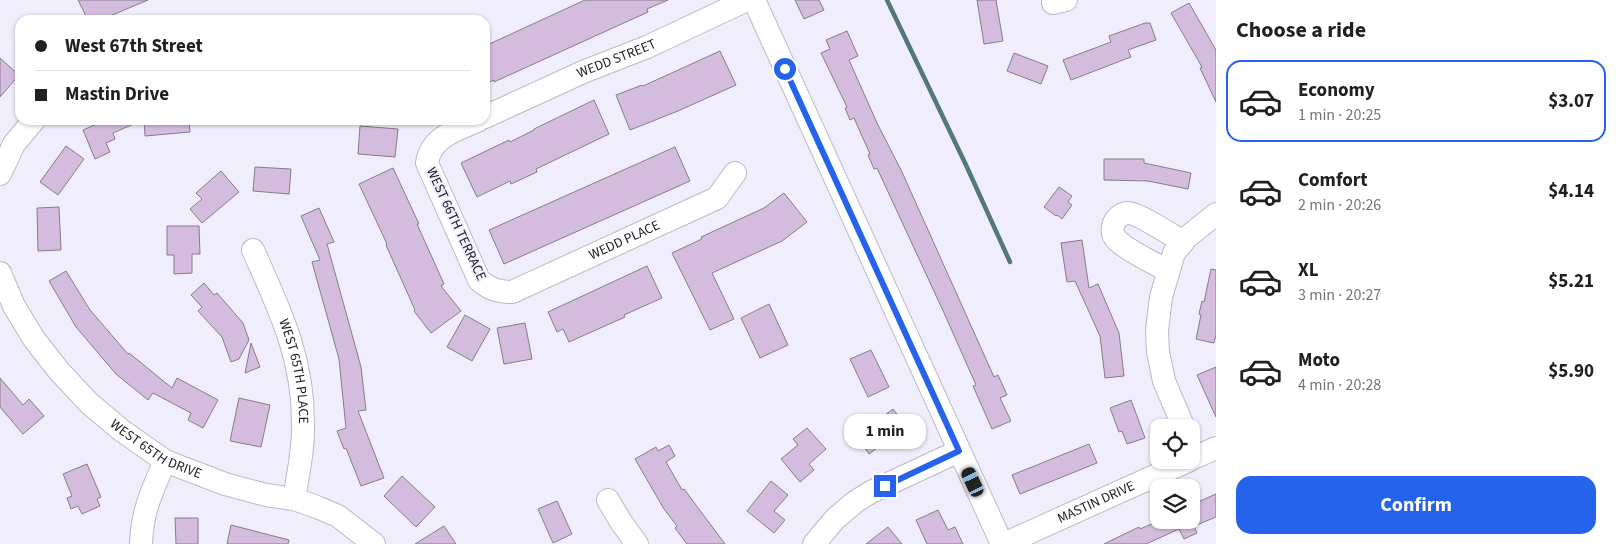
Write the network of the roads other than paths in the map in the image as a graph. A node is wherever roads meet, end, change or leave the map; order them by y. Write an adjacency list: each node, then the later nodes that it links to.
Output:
1 (747, 0): 3 (street, WEDD STREET)
2 (754, 0): 15 (street)
3 (490, 115)
4 (30, 125): 7 (street)
5 (468, 125): 13 (street, WEST 66TH TERRACE)
6 (735, 173): 13 (street, WEDD PLACE)
7 (0, 174)
8 (1216, 214): 9 (street)
9 (1183, 242): 11 (street); 11 (street)
10 (253, 250): 18 (street, WEST 65TH PLACE)
11 (1168, 271): 14 (street)
12 (0, 273): 16 (street, WEST 65TH DRIVE)
13 (501, 292)
14 (1180, 419)
15 (959, 451): 23 (street); 24 (street)
16 (165, 461): 18 (street, WEST 65TH DRIVE); 20 (street)
17 (1165, 469): 24 (street, MASTIN DRIVE)
18 (294, 499): 21 (street, WEST 65TH DRIVE)
19 (608, 500): 22 (street)
20 (141, 544)
21 (374, 544)
22 (638, 544)
23 (814, 544)
24 (1003, 544)

